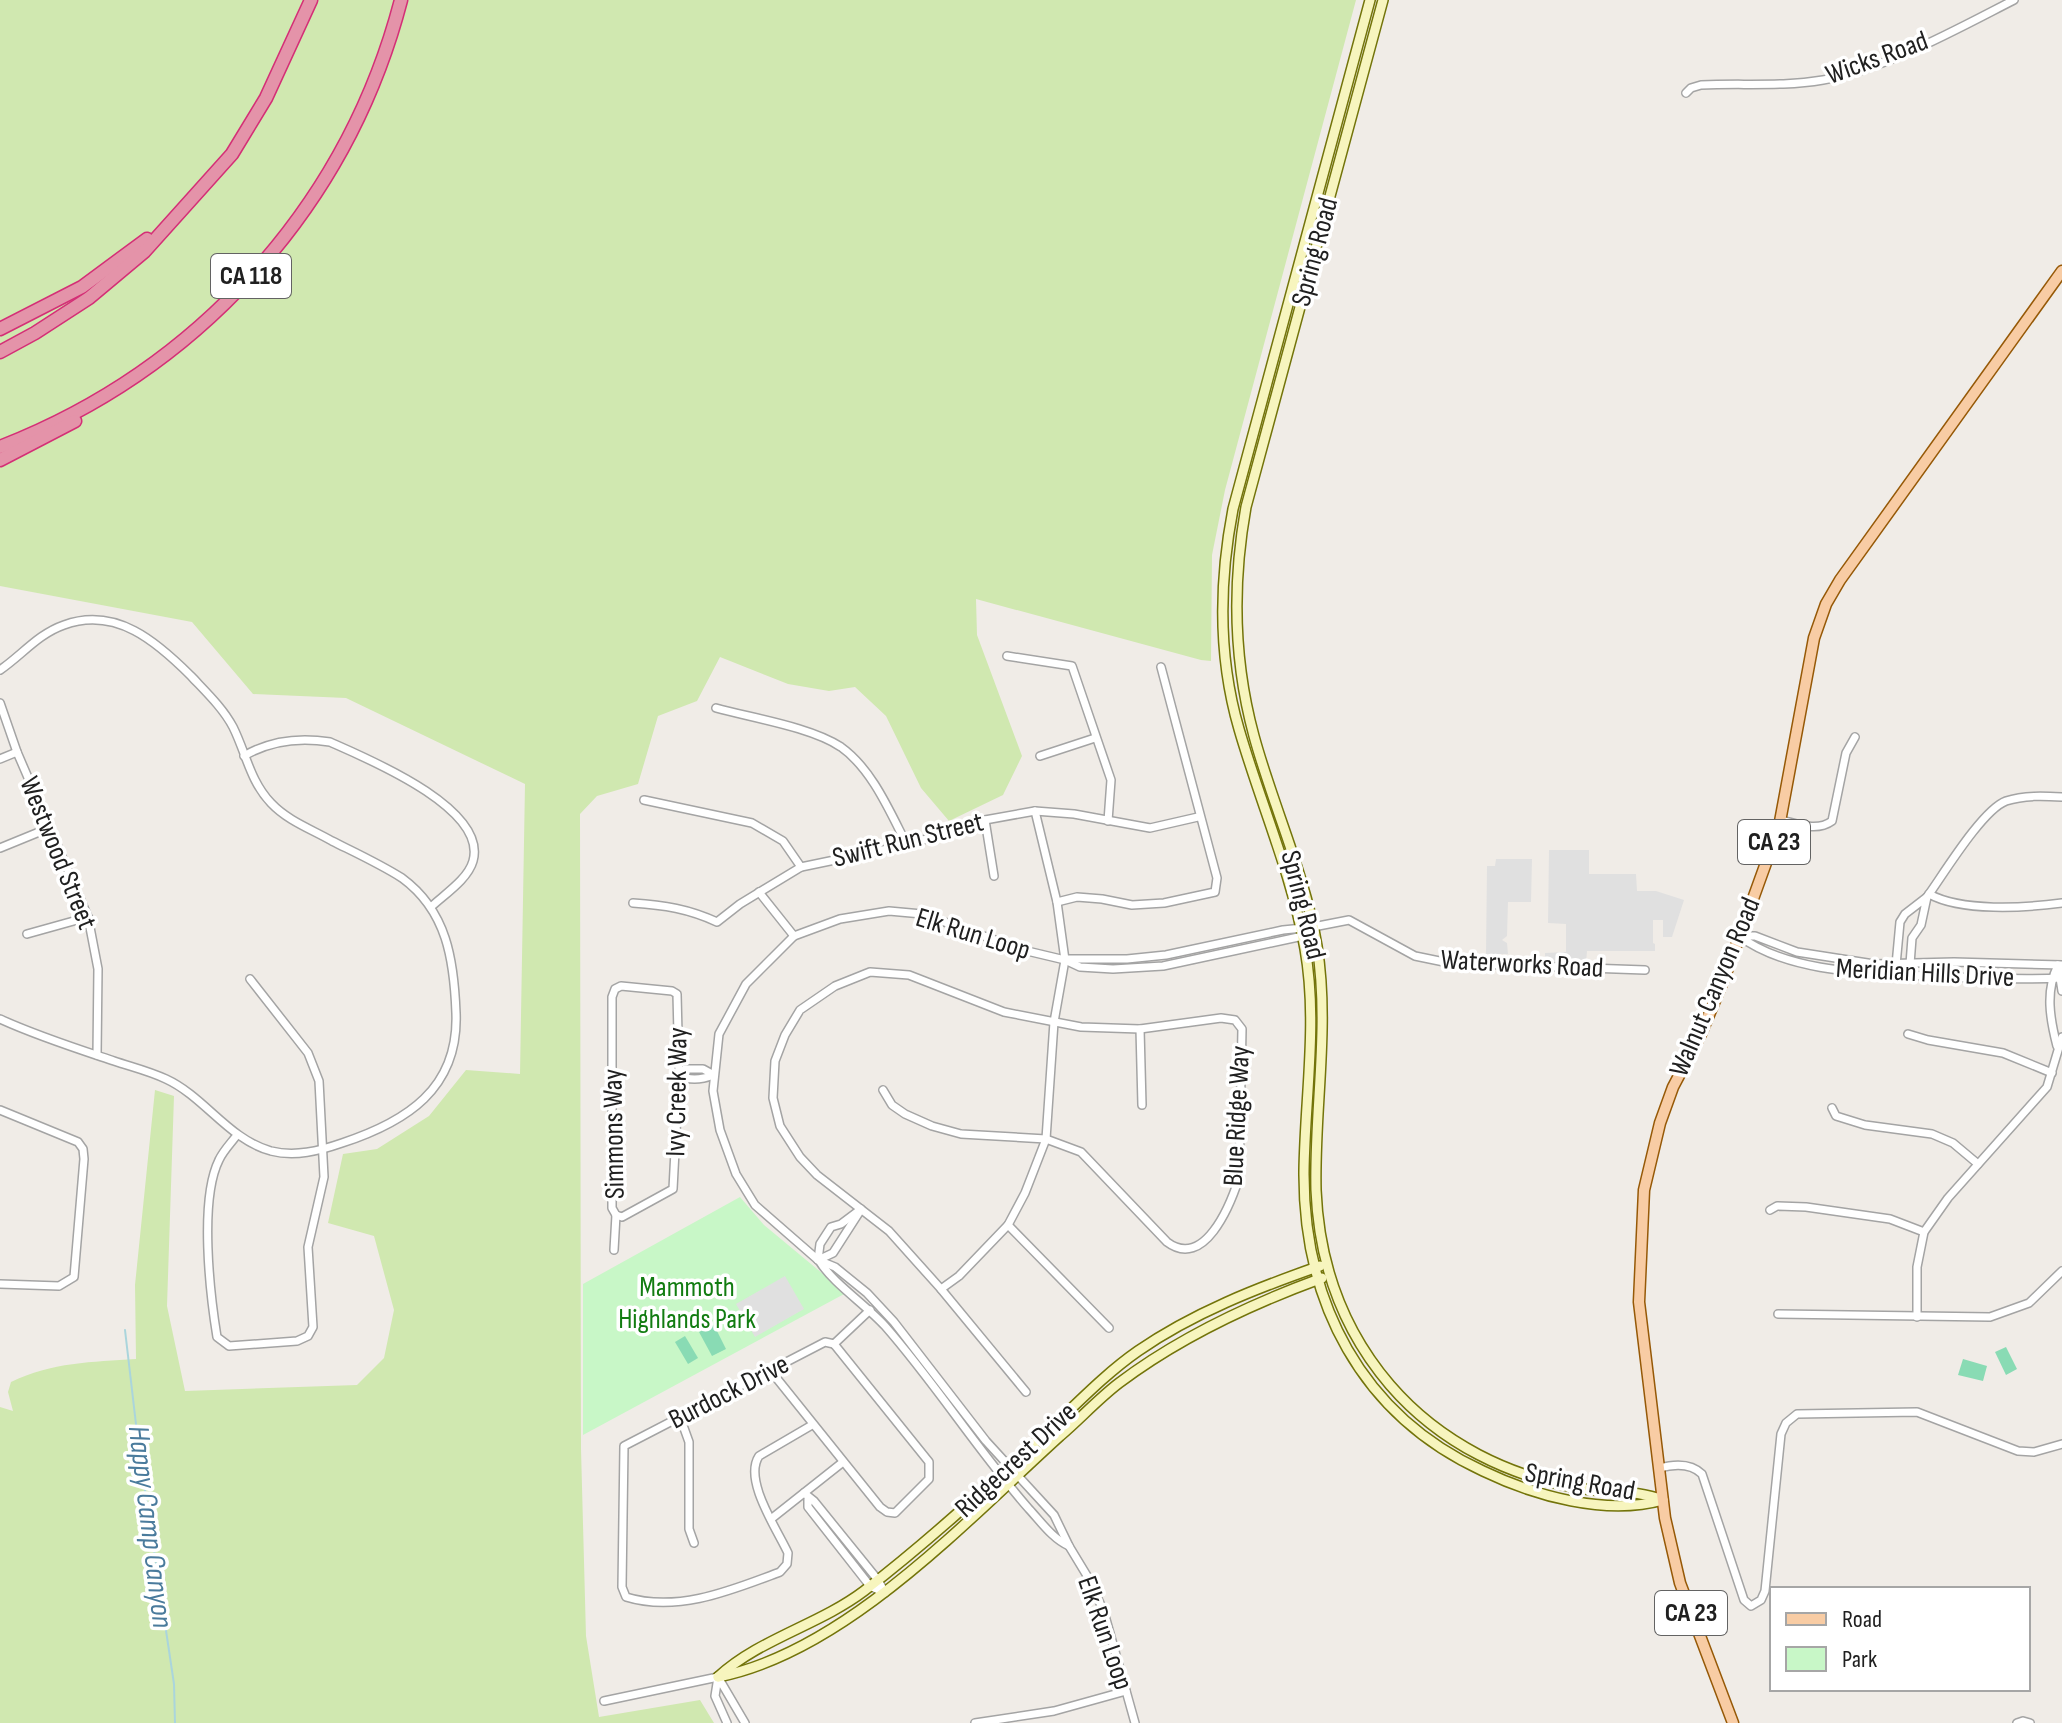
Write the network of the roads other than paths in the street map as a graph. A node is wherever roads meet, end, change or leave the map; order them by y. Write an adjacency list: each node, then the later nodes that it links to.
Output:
1 (311, 0): 7 (highway)
2 (1370, 0): 47 (main road, Spring Road)
3 (1383, 0): 46 (main road, Spring Road)
4 (2014, 0): 6 (street, Wicks Road)
5 (400, 5): 11 (highway, CA 118)
6 (1686, 93)
7 (164, 229): 9 (highway); 10 (highway)
8 (2062, 271): 30 (main road, Walnut Canyon Road / CA 23)
9 (0, 329)
10 (0, 352)
11 (156, 363): 12 (highway, CA 118); 13 (highway)
12 (0, 447)
13 (0, 460)
14 (1007, 656): 20 (street)
15 (1161, 667): 28 (street)
16 (0, 670): 22 (street)
17 (0, 703): 21 (street, Westwood Street)
18 (716, 708): 33 (street)
19 (1855, 737): 30 (street)
20 (1095, 738): 23 (street); 31 (street)
21 (17, 752): 24 (street); 32 (street, Westwood Street)
22 (244, 756): 42 (street); 42 (street)
23 (1040, 756)
24 (0, 759)
25 (2062, 797): 38 (street)
26 (644, 800): 35 (street)
27 (1035, 811): 29 (street, Swift Run Street); 31 (street, Swift Run Street); 39 (street)
28 (1198, 817): 31 (street, Swift Run Street); 39 (street)
29 (985, 820): 33 (street, Swift Run Street); 36 (street)
30 (1781, 820): 50 (main road, Walnut Canyon Road / CA 23)
31 (1108, 821)
32 (49, 828): 34 (street); 44 (street, Westwood Street)
33 (907, 845): 35 (street, Swift Run Street)
34 (0, 848)
35 (801, 867): 37 (street, Swift Run Street)
36 (994, 876)
37 (759, 892): 40 (street, Swift Run Street); 49 (street)
38 (1928, 895): 41 (street); 43 (street); 45 (street)
39 (1057, 902): 51 (street)
40 (633, 903)
41 (2062, 903)
42 (432, 906): 80 (street)
43 (1904, 916): 45 (street); 53 (street)
44 (88, 917): 48 (street); 70 (street, Westwood Street)
45 (1921, 925): 52 (street)
46 (1313, 927): 47 (street, Elk Run Loop); 55 (street, Waterworks Road); 90 (main road, Spring Road)
47 (1302, 932): 51 (street, Elk Run Loop); 91 (main road, Spring Road)
48 (27, 934)
49 (794, 936): 51 (street, Elk Run Loop); 73 (street, Elk Run Loop)
50 (1739, 936): 53 (street, Meridian Hills Drive); 56 (street, Meridian Hills Drive); 109 (main road, Walnut Canyon Road / CA 23)
51 (1065, 960): 63 (street)
52 (1910, 964): 53 (street, Meridian Hills Drive); 54 (street, Meridian Hills Drive); 56 (street)
53 (1896, 965): 56 (street)
54 (2060, 965): 57 (street); 58 (street)
55 (1645, 970)
56 (1902, 976): 57 (street, Meridian Hills Drive)
57 (2051, 978): 58 (street, Meridian Hills Drive); 64 (street)
58 (2061, 978): 61 (street)
59 (250, 979): 80 (street)
60 (615, 989): 72 (street, Ivy Creek Way); 85 (street, Simmons Way)
61 (2062, 991)
62 (0, 1019): 70 (street)
63 (1054, 1022): 66 (street); 79 (street); 83 (street)
64 (2051, 1024): 65 (street); 69 (street)
65 (2062, 1026)
66 (1140, 1029): 75 (street); 79 (street, Blue Ridge Way)
67 (1908, 1034): 71 (street)
68 (2062, 1037): 69 (street)
69 (2058, 1048): 71 (street)
70 (97, 1055): 78 (street)
71 (2052, 1073): 81 (street)
72 (679, 1074): 73 (street); 82 (street, Ivy Creek Way)
73 (714, 1075): 89 (street, Elk Run Loop)
74 (883, 1090): 79 (street)
75 (1142, 1105)
76 (1832, 1108): 81 (street)
77 (0, 1110): 95 (street)
78 (237, 1135): 80 (street); 80 (street)
79 (1046, 1139): 86 (street)
80 (322, 1151)
81 (1978, 1164): 87 (street)
82 (673, 1189): 85 (street, Simmons Way)
83 (861, 1209): 89 (street); 89 (street); 96 (street)
84 (1770, 1210): 87 (street)
85 (616, 1215): 88 (street)
86 (1008, 1225): 96 (street); 100 (street)
87 (1924, 1232): 99 (street)
88 (614, 1250)
89 (818, 1260): 97 (street, Elk Run Loop); 108 (street, Elk Run Loop)
90 (1327, 1263): 91 (main road, Ridgecrest Drive); 93 (main road, Spring Road)
91 (1315, 1267): 94 (main road, Spring Road); 108 (main road, Ridgecrest Drive)
92 (2062, 1271): 99 (street)
93 (1329, 1275): 94 (main road, Ridgecrest Drive); 114 (main road, Spring Road)
94 (1318, 1279): 110 (main road, Ridgecrest Drive); 114 (main road, Spring Road)
95 (0, 1284)
96 (941, 1289): 103 (street)
97 (870, 1310): 101 (street); 111 (street, Elk Run Loop)
98 (1778, 1314): 99 (street)
99 (1917, 1317)
100 (1109, 1328)
101 (834, 1344): 102 (street, Burdock Drive); 107 (street)
102 (770, 1370): 104 (street, Burdock Drive); 105 (street)
103 (1026, 1392)
104 (680, 1417): 115 (street, Burdock Drive); 116 (street)
105 (812, 1425): 107 (street); 115 (street)
106 (2062, 1444): 109 (street)
107 (843, 1462): 113 (street)
108 (1010, 1465): 110 (street, Elk Run Loop); 111 (main road, Ridgecrest Drive)
109 (1659, 1468): 114 (main road, Walnut Canyon Road / CA 23)
110 (1018, 1474): 112 (main road, Ridgecrest Drive); 117 (street, Elk Run Loop)
111 (1000, 1475): 112 (street, Elk Run Loop); 118 (main road, Ridgecrest Drive)
112 (1007, 1484): 117 (street, Elk Run Loop); 119 (main road, Ridgecrest Drive)
113 (806, 1496): 115 (street); 118 (street)
114 (1663, 1500): 127 (main road, Walnut Canyon Road / CA 23)
115 (771, 1519)
116 (694, 1543)
117 (1069, 1546): 121 (street, Elk Run Loop)
118 (874, 1583): 119 (street); 120 (main road, Ridgecrest Drive)
119 (885, 1593): 120 (main road, Ridgecrest Drive)
120 (718, 1677): 122 (street, Ridgecrest Drive); 123 (street); 124 (street)
121 (1126, 1691): 125 (street); 126 (street, Elk Run Loop)
122 (604, 1701)
123 (727, 1723)
124 (745, 1723)
125 (975, 1723)
126 (1135, 1723)
127 (1733, 1723)
128 (2017, 1723): 129 (street)
129 (2030, 1723)

